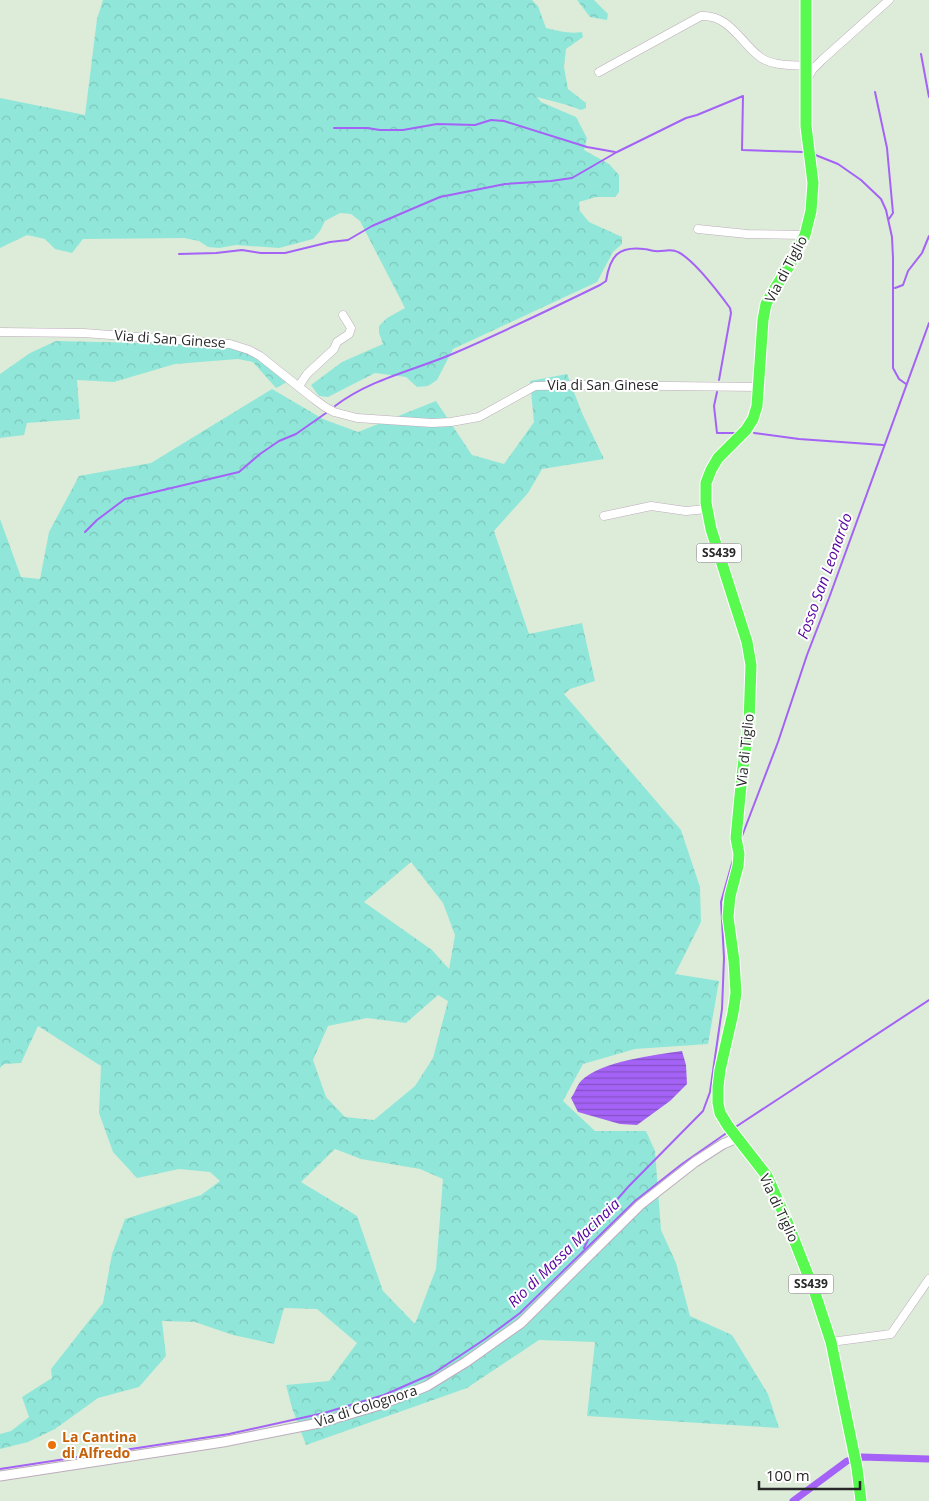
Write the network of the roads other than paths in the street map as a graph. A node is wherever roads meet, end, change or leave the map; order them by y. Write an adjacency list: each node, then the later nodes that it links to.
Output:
1 (806, 0): 3 (main road, Via di Tiglio / SS439)
2 (889, 0): 5 (street)
3 (806, 66): 4 (street); 5 (main road, Via di Tiglio / SS439)
4 (599, 72)
5 (806, 81): 7 (main road, Via di Tiglio / SS439)
6 (698, 229): 7 (street)
7 (805, 235): 11 (main road, Via di Tiglio / SS439)
8 (343, 315): 10 (street)
9 (0, 332): 10 (street, Via di San Ginese)
10 (299, 386): 11 (street, Via di San Ginese)
11 (758, 387): 12 (main road, Via di Tiglio / SS439)
12 (707, 509): 13 (street); 14 (main road, Via di Tiglio / SS439)
13 (604, 516)
14 (733, 1133): 16 (main road, Via di Tiglio / SS439); 17 (street, Via di Colognora)
15 (929, 1279): 16 (street)
16 (831, 1342): 18 (main road, Via di Tiglio / SS439)
17 (0, 1476)
18 (861, 1501)

